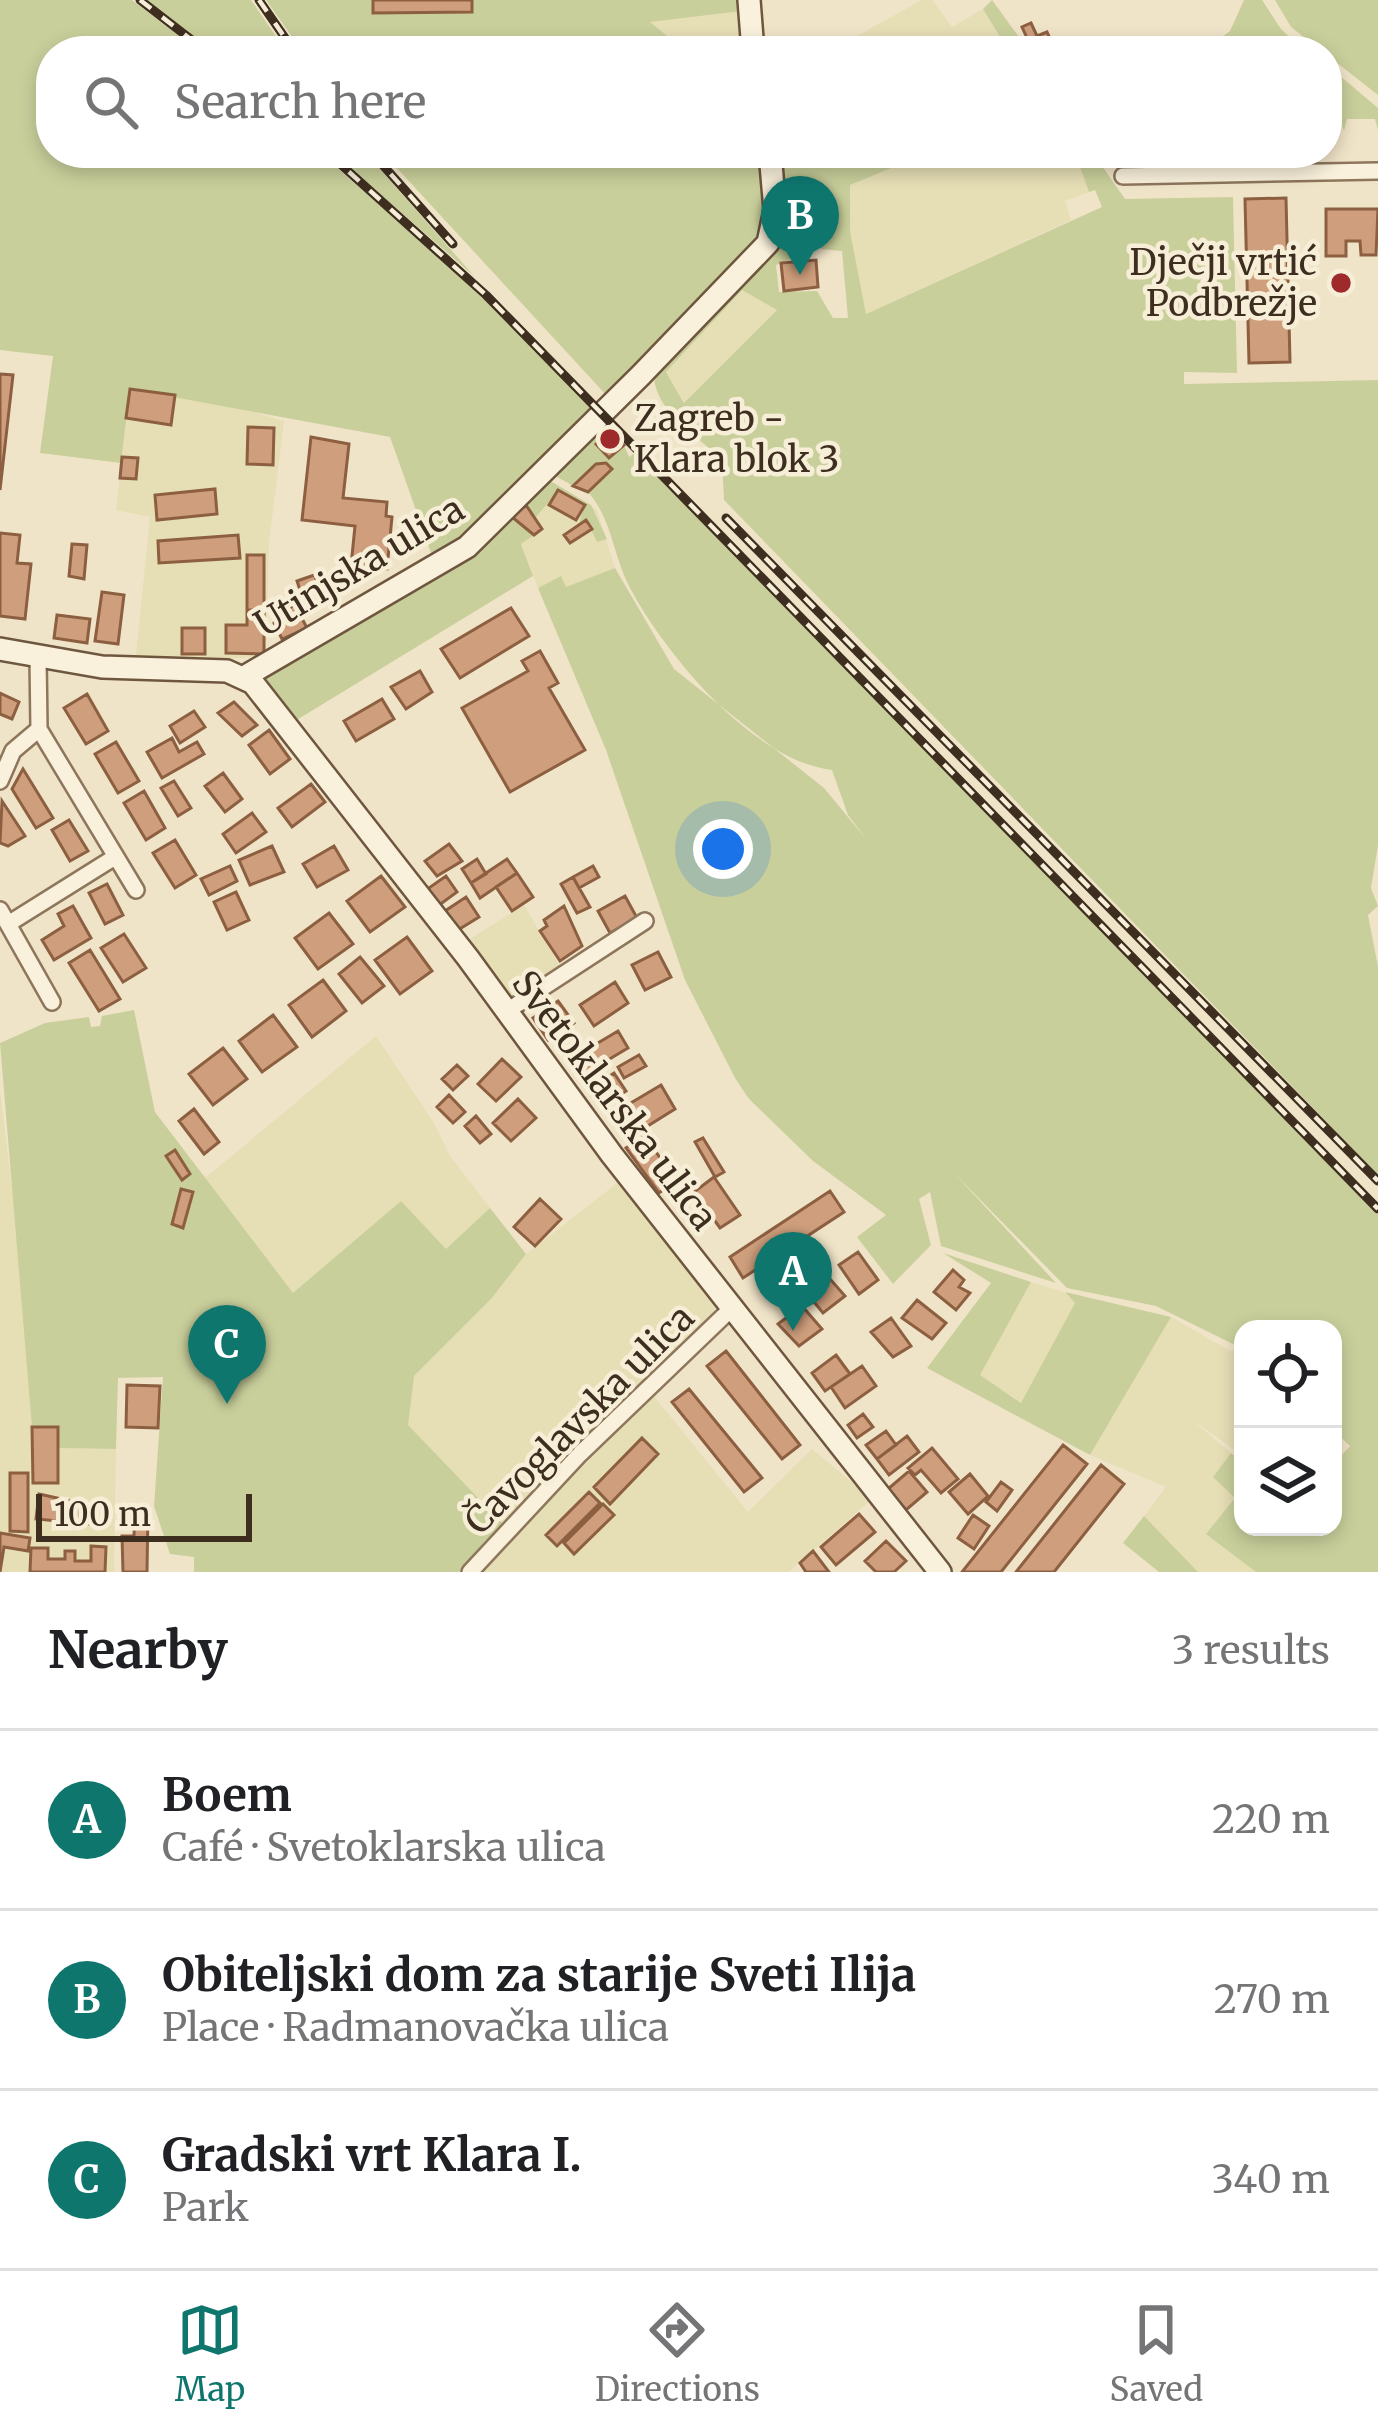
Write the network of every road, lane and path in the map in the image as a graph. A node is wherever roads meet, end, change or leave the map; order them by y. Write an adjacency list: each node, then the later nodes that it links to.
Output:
1 (749, 0): 2 (street)
2 (752, 36)
3 (772, 168): 8 (street, Utinjska ulica)
4 (1378, 171): 5 (street)
5 (1123, 176)
6 (0, 649): 7 (street, Utinjska ulica)
7 (38, 657): 8 (street, Utinjska ulica); 9 (street)
8 (244, 677): 16 (street, Svetoklarska ulica)
9 (39, 729): 10 (street); 11 (street)
10 (0, 781)
11 (115, 857): 12 (street); 13 (street)
12 (136, 890)
13 (4, 917): 15 (street)
14 (645, 921): 16 (street)
15 (52, 1001)
16 (507, 1011): 17 (street, Svetoklarska ulica)
17 (732, 1308): 18 (street, Svetoklarska ulica); 19 (street, Čavoglavska ulica)
18 (931, 1569)
19 (470, 1572)

